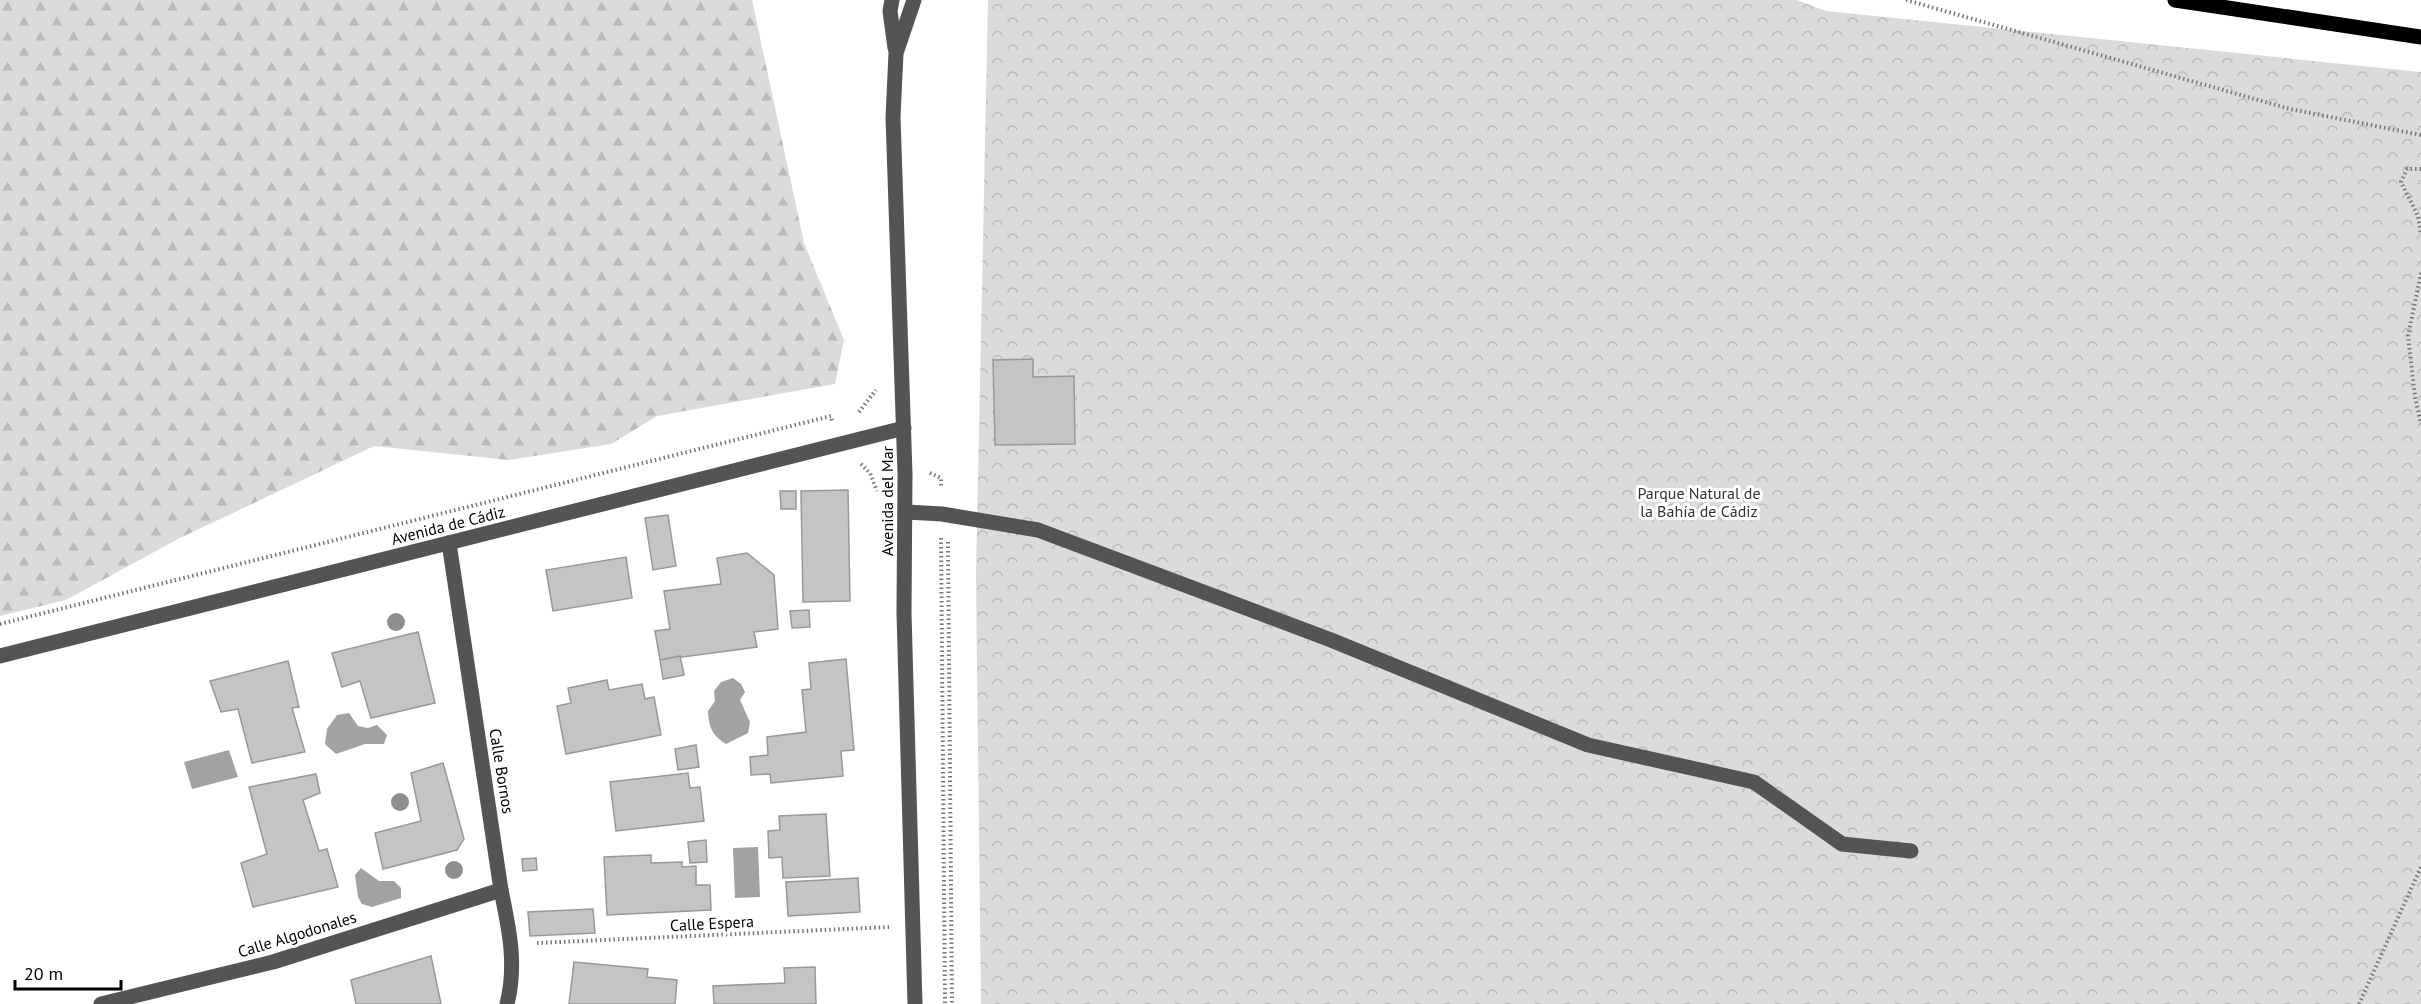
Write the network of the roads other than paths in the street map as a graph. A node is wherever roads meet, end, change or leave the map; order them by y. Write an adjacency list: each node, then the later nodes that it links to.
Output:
1 (892, 0): 5 (street)
2 (914, 0): 5 (street, Avenida del Mar)
3 (2175, 0): 4 (main road)
4 (2421, 37)
5 (896, 53): 6 (street, Avenida del Mar)
6 (904, 428): 7 (street, Avenida del Mar); 8 (street, Avenida de Cádiz)
7 (906, 512): 10 (street); 14 (street, Avenida del Mar)
8 (449, 543): 9 (street, Avenida de Cádiz); 11 (street, Calle Bornos)
9 (0, 656)
10 (1911, 851)
11 (501, 890): 12 (street, Calle Algodonales); 13 (street, Calle Bornos)
12 (101, 1004)
13 (507, 1004)
14 (915, 1004)

